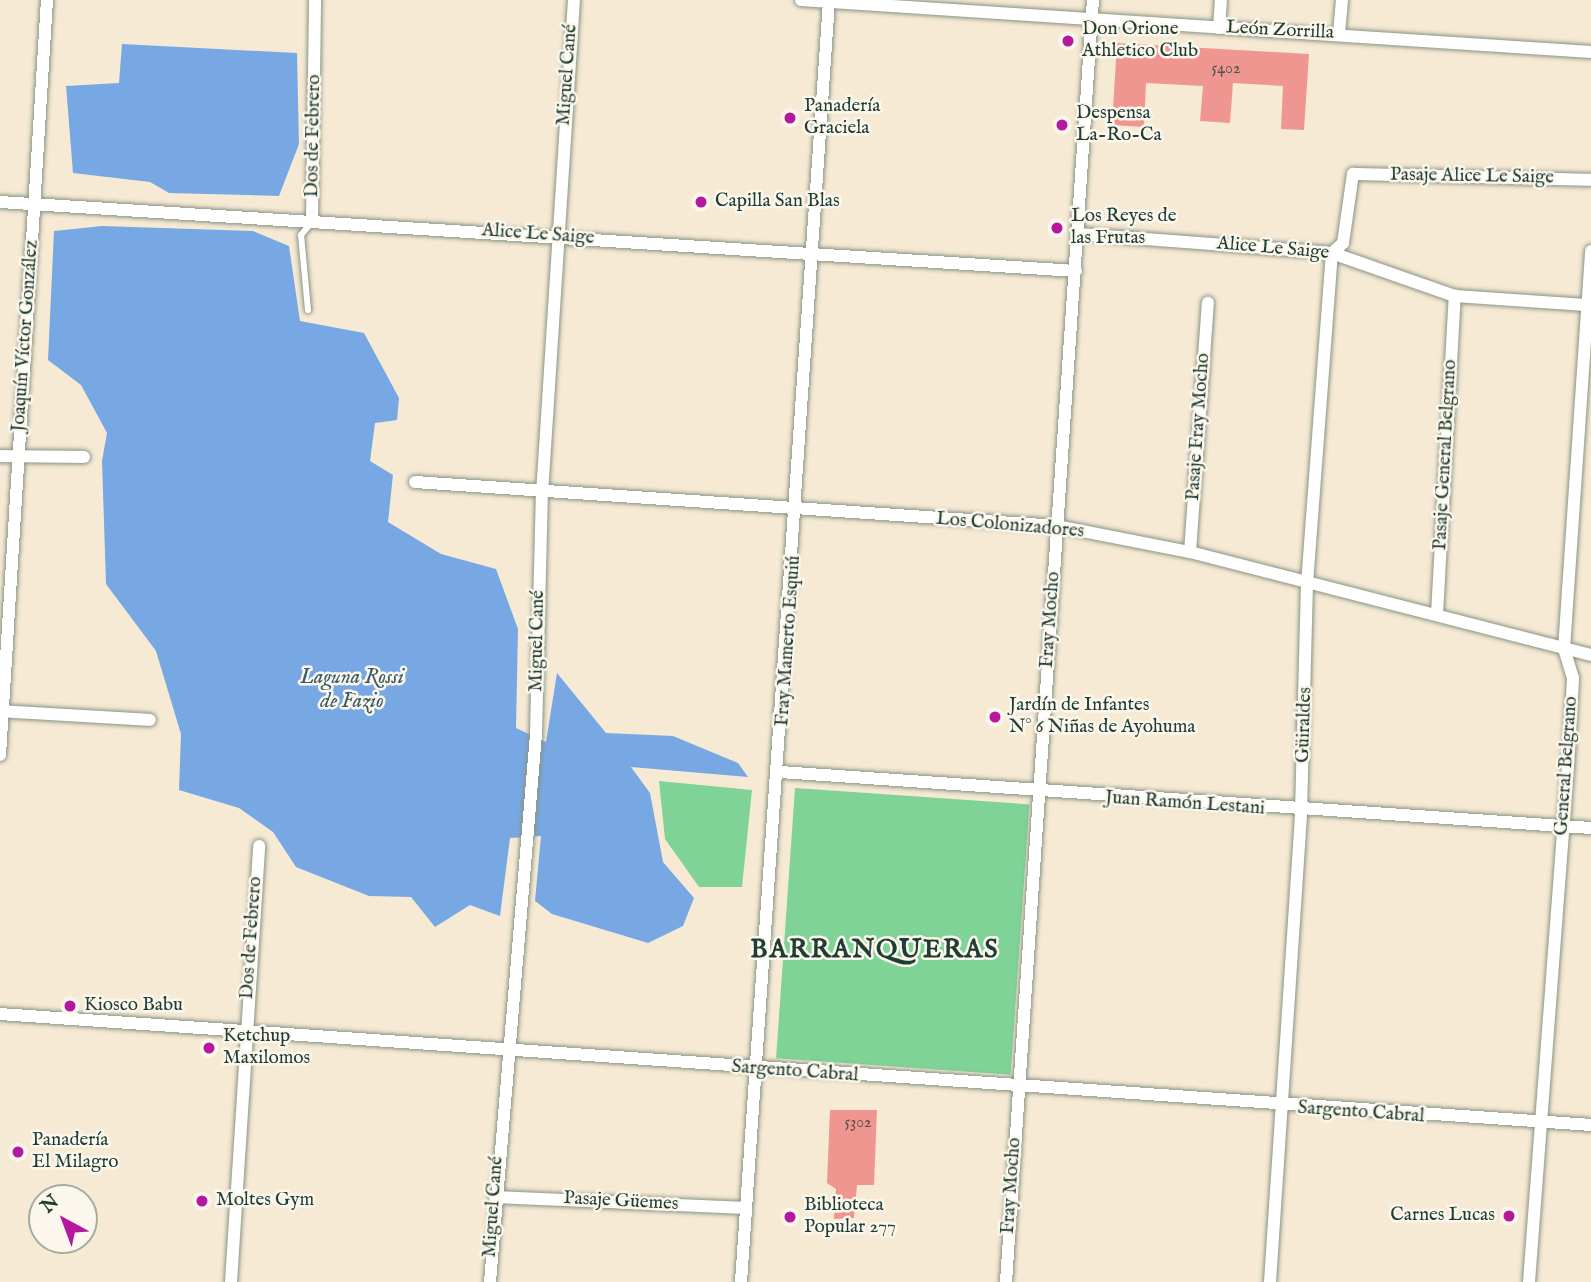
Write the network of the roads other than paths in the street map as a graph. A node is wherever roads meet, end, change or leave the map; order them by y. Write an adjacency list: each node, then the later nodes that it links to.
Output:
1 (47, 0): 16 (street, Joaquín Víctor González)
2 (316, 0): 17 (street, Dos de Febrero)
3 (573, 0): 19 (street, Miguel Cané)
4 (801, 0): 8 (street, León Zorrilla)
5 (1093, 0): 9 (street, Fray Mocho)
6 (1221, 0): 10 (street)
7 (1342, 0): 11 (street)
8 (829, 1): 9 (street, León Zorrilla); 22 (street, Fray Mamerto Esquiú)
9 (1091, 17): 10 (street, León Zorrilla); 18 (street, Fray Mocho)
10 (1219, 28): 11 (street, León Zorrilla)
11 (1339, 34): 12 (street, León Zorrilla)
12 (1591, 52)
13 (1353, 174): 14 (street, Pasaje Alice Le Saige); 21 (street, Güiraldes)
14 (1591, 180)
15 (0, 202): 16 (street, Alice Le Saige)
16 (36, 205): 17 (street, Alice Le Saige); 29 (street, Joaquín Víctor González)
17 (312, 220): 19 (street, Alice Le Saige); 27 (lane, Dos de Febrero)
18 (1077, 234): 21 (street, Alice Le Saige); 23 (street, Fray Mocho)
19 (556, 236): 22 (street, Alice Le Saige); 32 (street, Miguel Cané)
20 (1591, 251): 26 (street, General Belgrano)
21 (1332, 253): 24 (street, Alice Le Saige); 36 (street, Güiraldes)
22 (812, 256): 23 (street, Alice Le Saige); 33 (street, Fray Mamerto Esquiú)
23 (1076, 271): 34 (street, Fray Mocho)
24 (1455, 296): 26 (street, Alice Le Saige); 37 (street, Pasaje General Belgrano)
25 (1208, 303): 35 (street, Pasaje Fray Mocho)
26 (1586, 305): 38 (street, General Belgrano)
27 (308, 310)
28 (0, 456): 29 (street)
29 (17, 456): 30 (street); 40 (street, Joaquín Víctor González)
30 (84, 457)
31 (415, 482): 32 (street, Los Colonizadores)
32 (542, 494): 33 (street, Los Colonizadores); 51 (street, Miguel Cané)
33 (797, 512): 34 (street, Los Colonizadores); 43 (street, Fray Mamerto Esquiú)
34 (1057, 526): 35 (street, Los Colonizadores); 44 (street, Fray Mocho)
35 (1190, 552): 36 (street, Los Colonizadores)
36 (1307, 584): 37 (street, Los Colonizadores); 45 (street, Güiraldes)
37 (1437, 614): 38 (street, Los Colonizadores)
38 (1564, 649): 39 (street, Los Colonizadores); 46 (street, General Belgrano)
39 (1591, 655)
40 (1, 711): 41 (street); 42 (street, Joaquín Víctor González)
41 (150, 720)
42 (0, 755)
43 (780, 772): 44 (street, Juan Ramón Lestani); 52 (street, Fray Mamerto Esquiú)
44 (1040, 793): 45 (street, Juan Ramón Lestani); 53 (street, Fray Mocho)
45 (1301, 812): 46 (street, Juan Ramón Lestani); 54 (street, Güiraldes)
46 (1563, 827): 47 (street, Juan Ramón Lestani); 55 (street, General Belgrano)
47 (1591, 828)
48 (259, 846): 50 (street, Dos de Febrero)
49 (0, 1014): 50 (street, Sargento Cabral)
50 (245, 1032): 51 (street, Sargento Cabral); 59 (street, Dos de Febrero)
51 (505, 1050): 52 (street, Sargento Cabral); 57 (street, Miguel Cané)
52 (757, 1070): 53 (street, Sargento Cabral); 58 (street, Fray Mamerto Esquiú)
53 (1018, 1087): 54 (street, Sargento Cabral); 62 (street, Fray Mocho)
54 (1280, 1107): 55 (street, Sargento Cabral); 63 (street, Güiraldes)
55 (1539, 1124): 56 (street, Sargento Cabral); 64 (street, General Belgrano)
56 (1591, 1125)
57 (495, 1197): 58 (street, Pasaje Güemes); 60 (street, Miguel Cané)
58 (746, 1208): 61 (street, Fray Mamerto Esquiú)
59 (231, 1282)
60 (490, 1282)
61 (741, 1282)
62 (1006, 1282)
63 (1270, 1282)
64 (1529, 1282)

